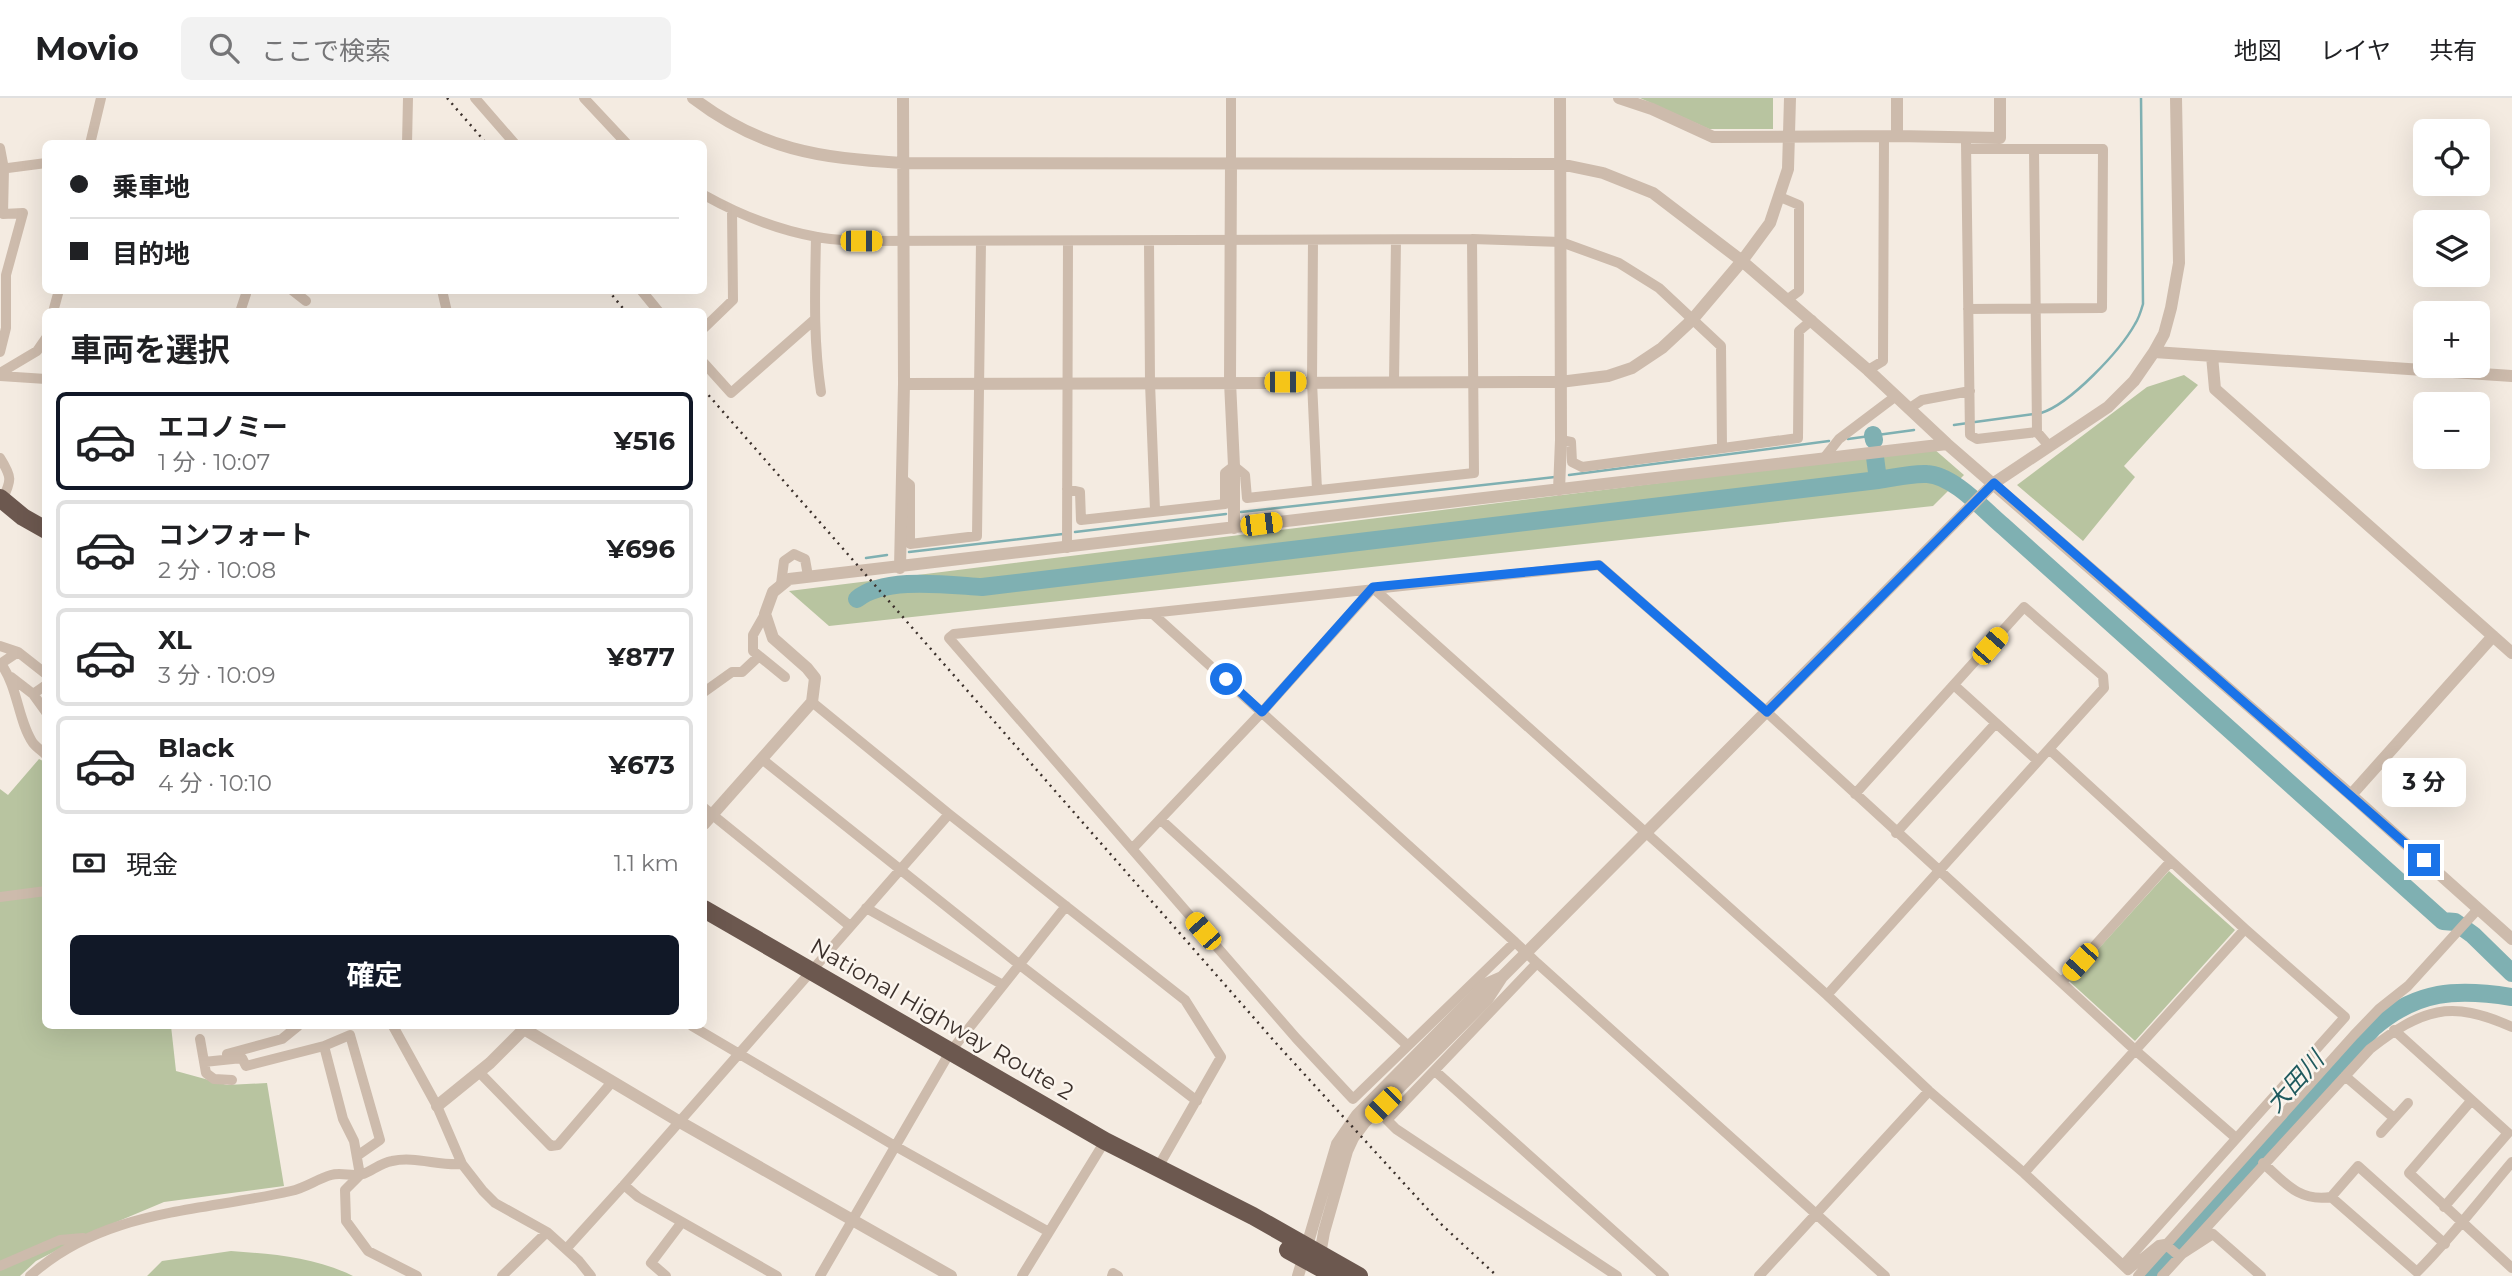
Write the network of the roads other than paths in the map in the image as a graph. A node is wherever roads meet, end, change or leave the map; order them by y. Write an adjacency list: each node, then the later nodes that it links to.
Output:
1 (101, 98): 16 (street)
2 (408, 98): 17 (street)
3 (475, 98): 18 (street)
4 (584, 98): 19 (street)
5 (693, 98): 24 (street)
6 (903, 98): 24 (street)
7 (1231, 98): 23 (street)
8 (1560, 98): 26 (street)
9 (1619, 98): 15 (street)
10 (1790, 98): 15 (street)
11 (1897, 98): 14 (street)
12 (2000, 98): 20 (street)
13 (2176, 98): 57 (street)
14 (1891, 136): 15 (street); 20 (street); 60 (street)
15 (1790, 138): 29 (street)
16 (91, 140)
17 (407, 140)
18 (512, 140)
19 (623, 140)
20 (1966, 143): 22 (street); 49 (street)
21 (0, 148): 27 (street)
22 (2034, 149): 50 (street); 50 (street)
23 (1231, 162): 24 (street); 26 (street); 33 (street)
24 (902, 163): 36 (street)
25 (42, 164): 27 (street)
26 (1560, 164): 40 (street); 41 (street)
27 (2, 169): 56 (street)
28 (707, 197): 30 (street)
29 (1780, 197): 41 (street); 45 (street)
30 (732, 210): 31 (street); 54 (street)
31 (816, 237): 36 (street); 51 (street)
32 (1472, 239): 35 (street); 40 (street); 67 (street)
33 (1232, 240): 34 (street); 38 (street); 64 (street)
34 (1313, 240): 35 (street); 65 (street)
35 (1396, 240): 66 (street)
36 (904, 241): 39 (street); 71 (street)
37 (1068, 241): 38 (street); 39 (street); 69 (street)
38 (1149, 241): 70 (street)
39 (981, 242): 72 (street)
40 (1560, 242): 52 (street); 68 (street)
41 (1742, 261): 45 (street); 52 (street)
42 (246, 294): 47 (street)
43 (298, 294): 46 (street)
44 (644, 294): 48 (street)
45 (1788, 299): 53 (street)
46 (306, 300)
47 (241, 308)
48 (656, 308)
49 (1968, 309): 50 (street); 73 (street)
50 (2036, 309): 77 (street)
51 (814, 320): 59 (street); 74 (street)
52 (1692, 320): 68 (street); 81 (street)
53 (1812, 320): 60 (street); 81 (street)
54 (707, 325)
55 (42, 344): 62 (street)
56 (0, 352)
57 (2154, 352): 58 (street); 80 (street)
58 (2212, 356): 61 (street); 101 (street)
59 (707, 366)
60 (1868, 370): 75 (street)
61 (2511, 373)
62 (0, 374): 63 (street)
63 (42, 379)
64 (1230, 382): 65 (street); 70 (street); 84 (street)
65 (1312, 382): 66 (street); 89 (street)
66 (1394, 382): 67 (street)
67 (1472, 382): 68 (street); 89 (street)
68 (1560, 382): 78 (street)
69 (1067, 383): 70 (street); 72 (street); 87 (street)
70 (1150, 383): 91 (street)
71 (904, 384): 72 (street); 85 (street)
72 (980, 384): 85 (street)
73 (1970, 391): 76 (street); 77 (street)
74 (821, 392)
75 (1896, 396): 76 (street); 83 (street)
76 (1910, 408): 79 (street)
77 (2037, 432): 80 (street)
78 (1561, 440): 81 (street); 88 (street)
79 (1947, 444): 83 (street); 86 (street)
80 (2049, 446): 86 (street)
81 (1722, 448)
82 (0, 458): 90 (street)
83 (1824, 458): 88 (street)
84 (1234, 466): 89 (street); 91 (street); 93 (street)
85 (901, 478): 95 (street)
86 (1990, 487): 117 (street); 124 (street)
87 (1067, 489): 91 (street); 94 (street)
88 (1559, 489): 93 (street)
89 (1317, 490)
90 (1, 499): 92 (highway)
91 (1155, 510)
92 (42, 528)
93 (1234, 528): 94 (street)
94 (1067, 548): 95 (street)
95 (900, 568): 96 (street)
96 (808, 576): 97 (street); 97 (street)
97 (781, 584): 99 (street)
98 (1373, 587): 100 (street); 116 (street); 117 (street); 129 (street)
99 (765, 614): 105 (street); 114 (street)
100 (1153, 614): 116 (street); 131 (street)
101 (2493, 636): 104 (street); 124 (street)
102 (0, 646): 103 (street)
103 (18, 652): 106 (street); 107 (street)
104 (2512, 653)
105 (758, 657): 109 (street); 112 (street)
106 (1, 664): 108 (street)
107 (42, 671)
108 (10, 677): 113 (street); 120 (street)
109 (785, 677)
110 (1955, 686): 118 (street); 119 (street); 123 (street)
111 (42, 688): 113 (street)
112 (707, 690)
113 (33, 694): 115 (street)
114 (812, 702): 121 (street); 125 (street)
115 (42, 706)
116 (1262, 712): 128 (street); 144 (street)
117 (1767, 712): 123 (street); 129 (street)
118 (1996, 723): 122 (street); 130 (street)
119 (2049, 749): 122 (street); 132 (street)
120 (42, 751)
121 (763, 760): 126 (street); 133 (street)
122 (2038, 761): 134 (street)
123 (1855, 794): 130 (street)
124 (2351, 795): 140 (street)
125 (949, 814): 133 (street); 137 (street)
126 (707, 815)
127 (707, 817): 141 (street)
128 (1161, 820): 131 (street); 161 (street)
129 (1646, 833): 145 (street); 151 (street)
130 (1896, 833): 134 (street)
131 (1132, 849): 161 (street)
132 (2171, 861): 142 (street); 149 (street)
133 (900, 869): 138 (street); 147 (street)
134 (1938, 871): 149 (street); 151 (street)
135 (42, 892): 136 (street)
136 (0, 897)
137 (1066, 906): 147 (street); 174 (street)
138 (866, 908): 141 (street); 150 (street)
139 (707, 911): 148 (highway, National Highway Route 2)
140 (2475, 913): 143 (street); 204 (street)
141 (850, 926): 148 (street)
142 (2245, 929): 163 (street); 181 (street)
143 (2512, 939)
144 (1515, 942): 145 (street); 161 (street)
145 (1527, 952): 146 (street); 205 (street)
146 (1537, 963): 168 (street); 194 (street)
147 (1020, 965): 150 (street); 174 (street)
148 (810, 972): 164 (highway, National Highway Route 2); 165 (street)
149 (2062, 982): 163 (street)
150 (1003, 985): 164 (street)
151 (1828, 995): 173 (street)
152 (2512, 1027): 158 (street)
153 (294, 1029): 160 (street)
154 (395, 1029): 177 (street)
155 (523, 1029): 169 (street)
156 (528, 1029): 172 (street)
157 (697, 1029): 165 (street)
158 (2395, 1030): 170 (street); 175 (street)
159 (200, 1039): 167 (street)
160 (282, 1039): 166 (street); 167 (street)
161 (1406, 1045)
162 (324, 1046): 166 (street); 184 (street); 184 (street)
163 (2135, 1050): 181 (street); 189 (street)
164 (950, 1052): 182 (highway, National Highway Route 2); 183 (street)
165 (738, 1053): 179 (street); 183 (street)
166 (287, 1056): 167 (street)
167 (204, 1060): 171 (street)
168 (1435, 1071): 222 (street); 223 (street)
169 (479, 1072): 172 (street); 177 (street)
170 (2345, 1076): 178 (street); 185 (street)
171 (232, 1080)
172 (612, 1082): 179 (street)
173 (1929, 1091): 189 (street); 194 (street)
174 (1197, 1101): 188 (street)
175 (2471, 1101): 193 (street); 193 (street)
176 (2408, 1103): 178 (street)
177 (437, 1107): 187 (street)
178 (2394, 1118): 180 (street)
179 (680, 1122): 191 (street); 195 (street)
180 (2381, 1133)
181 (2236, 1138): 208 (street)
182 (1105, 1141): 188 (highway, National Highway Route 2); 199 (street)
183 (895, 1146): 195 (street); 199 (street)
184 (357, 1156): 190 (street)
185 (2263, 1163): 192 (street); 200 (street)
186 (2512, 1163): 197 (street)
187 (462, 1164): 190 (street); 198 (street)
188 (1157, 1170): 205 (highway, National Highway Route 2)
189 (2024, 1173): 208 (street)
190 (360, 1175): 201 (street); 210 (street)
191 (624, 1185): 196 (street); 203 (street)
192 (2331, 1197): 202 (street); 202 (street)
193 (2444, 1207): 197 (street)
194 (1816, 1213): 224 (street); 225 (street)
195 (853, 1220): 215 (street); 216 (street)
196 (682, 1222): 213 (street); 214 (street)
197 (2461, 1222): 202 (street); 207 (street)
198 (547, 1231): 203 (street); 211 (street)
199 (1049, 1232): 217 (street)
200 (2208, 1232): 204 (street); 227 (street)
201 (87, 1238): 206 (street); 209 (street)
202 (2445, 1244)
203 (566, 1249): 212 (street)
204 (2173, 1251): 208 (street); 226 (street)
205 (1310, 1263): 220 (highway, National Highway Route 2); 221 (highway, National Highway Route 2)
206 (0, 1266)
207 (2512, 1268)
208 (2129, 1272)
209 (30, 1276)
210 (417, 1276)
211 (502, 1276)
212 (590, 1276)
213 (666, 1276)
214 (777, 1276)
215 (820, 1276)
216 (951, 1276)
217 (1022, 1276)
218 (1112, 1276): 219 (street)
219 (1118, 1276)
220 (1335, 1276)
221 (1359, 1276)
222 (1617, 1276)
223 (1664, 1276)
224 (1759, 1276)
225 (1885, 1276)
226 (2162, 1276)
227 (2261, 1276)

